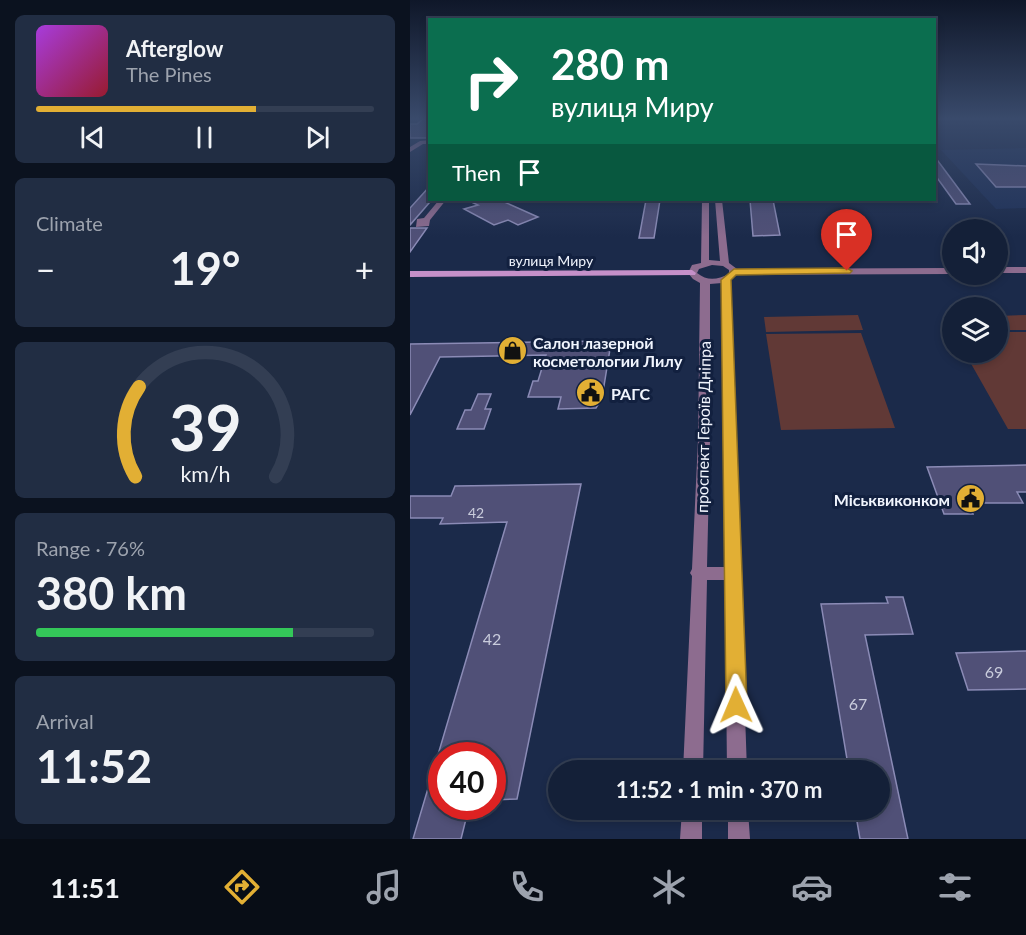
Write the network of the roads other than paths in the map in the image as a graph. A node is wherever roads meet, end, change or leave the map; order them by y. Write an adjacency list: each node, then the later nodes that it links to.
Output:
1 (441, 201): 4 (street)
2 (705, 201): 5 (street)
3 (719, 201): 6 (street)
4 (426, 220)
5 (705, 263): 6 (street); 10 (street)
6 (725, 264): 12 (street)
7 (1008, 270): 8 (street)
8 (1026, 270)
9 (942, 271): 12 (street)
10 (692, 273): 11 (main road, вулиця Миру); 13 (street)
11 (410, 274)
12 (730, 276): 13 (street); 15 (street, проспект Героїв Дніпра)
13 (705, 281): 14 (street, проспект Героїв Дніпра)
14 (698, 573): 15 (street); 16 (street, проспект Героїв Дніпра)
15 (734, 574): 17 (street, проспект Героїв Дніпра)
16 (693, 760)
17 (737, 760)
18 (692, 820): 20 (street)
19 (738, 820): 21 (street)
20 (691, 839)
21 (738, 839)

